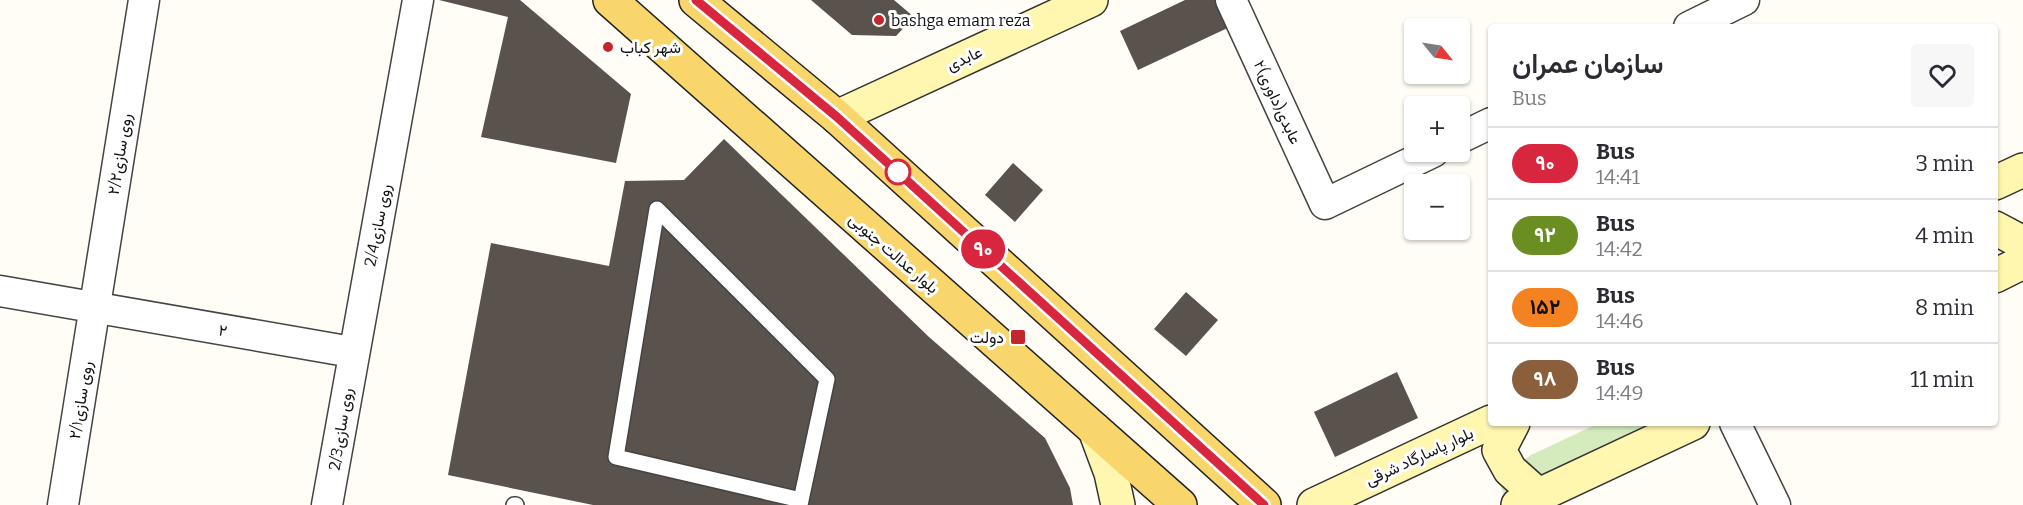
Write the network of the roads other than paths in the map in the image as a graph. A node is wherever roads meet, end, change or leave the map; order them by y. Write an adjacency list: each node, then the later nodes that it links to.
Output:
1 (144, 0): 20 (street, روی سازی۲/۲)
2 (418, 0): 21 (street, روی سازی2/4)
3 (610, 0): 26 (main road, بلوار عدالت جنوبی)
4 (696, 0): 9 (main road)
5 (1092, 0): 9 (main road, عابدی)
6 (1231, 0): 12 (street, ۲عابدی(داوری))
7 (1744, 0): 8 (street)
8 (1703, 14)
9 (837, 117): 33 (main road)
10 (1488, 124): 11 (street)
11 (1470, 133)
12 (1411, 162)
13 (2023, 170): 14 (main road)
14 (1998, 182)
15 (1998, 230): 16 (main road)
16 (2023, 243)
17 (2023, 262): 18 (main road)
18 (1998, 274)
19 (0, 291): 20 (street, ۲)
20 (94, 308): 21 (street, ۲); 27 (street, روی سازی۲/۱)
21 (352, 352): 30 (street, روی سازی2/3)
22 (1488, 423): 34 (main road, بلوار پاسارگاد شرقی)
23 (1511, 426): 29 (main road)
24 (1687, 426): 29 (main road)
25 (1736, 426): 35 (street)
26 (1095, 430): 31 (main road); 32 (main road, بلوار عدالت جنوبی)
27 (64, 499)
28 (800, 502): 28 (lane)
29 (1529, 502)
30 (327, 505)
31 (1118, 505)
32 (1180, 505)
33 (1264, 505)
34 (1314, 505)
35 (1776, 505)

